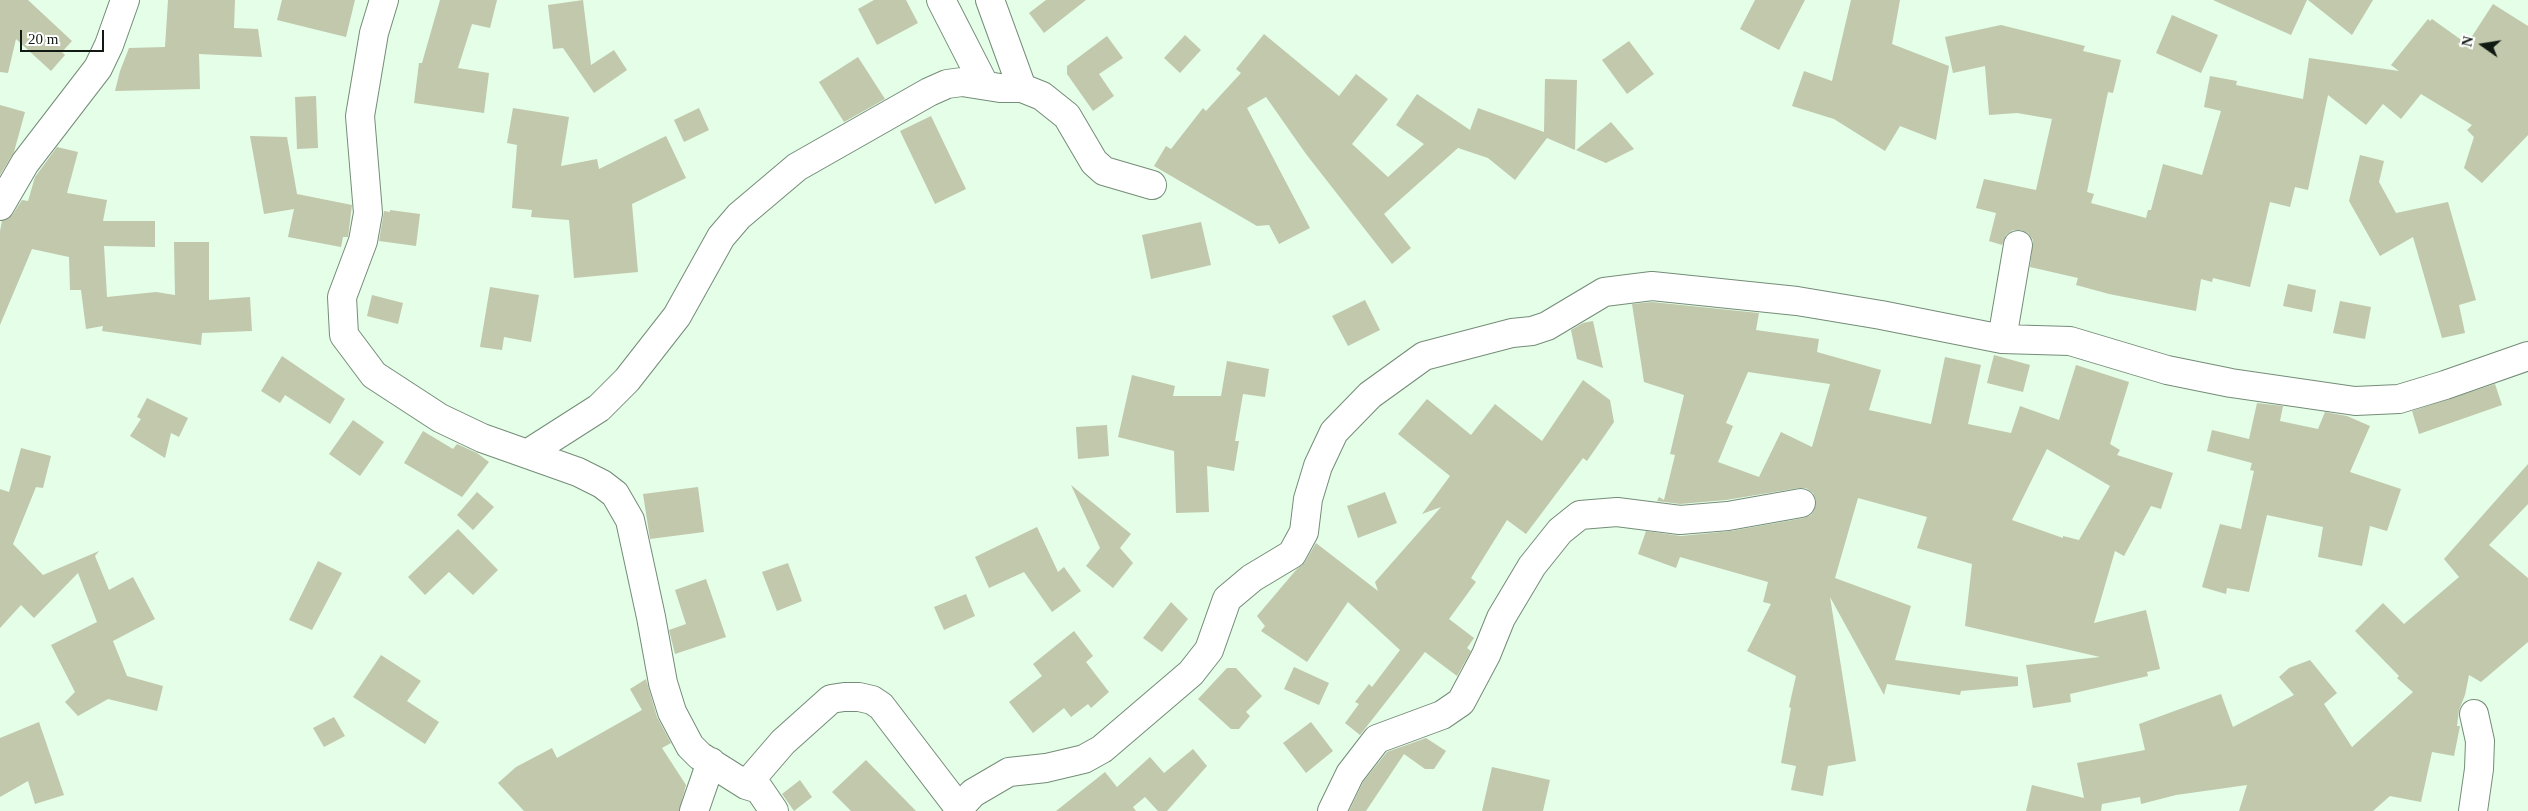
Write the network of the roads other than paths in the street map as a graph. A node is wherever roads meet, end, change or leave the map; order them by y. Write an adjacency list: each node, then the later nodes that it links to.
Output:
1 (125, 0): 8 (street)
2 (384, 0): 12 (street)
3 (941, 0): 5 (street)
4 (990, 0): 6 (street)
5 (984, 84): 6 (street); 12 (street)
6 (1022, 88): 7 (street)
7 (1152, 186)
8 (0, 206)
9 (2018, 245): 10 (street)
10 (2002, 339): 11 (street); 16 (street)
11 (2528, 356)
12 (527, 454): 15 (street)
13 (1801, 503): 19 (street)
14 (2474, 714): 20 (street)
15 (711, 762): 16 (street); 17 (street)
16 (746, 785): 18 (street)
17 (694, 811)
18 (774, 811)
19 (1332, 811)
20 (2473, 811)

